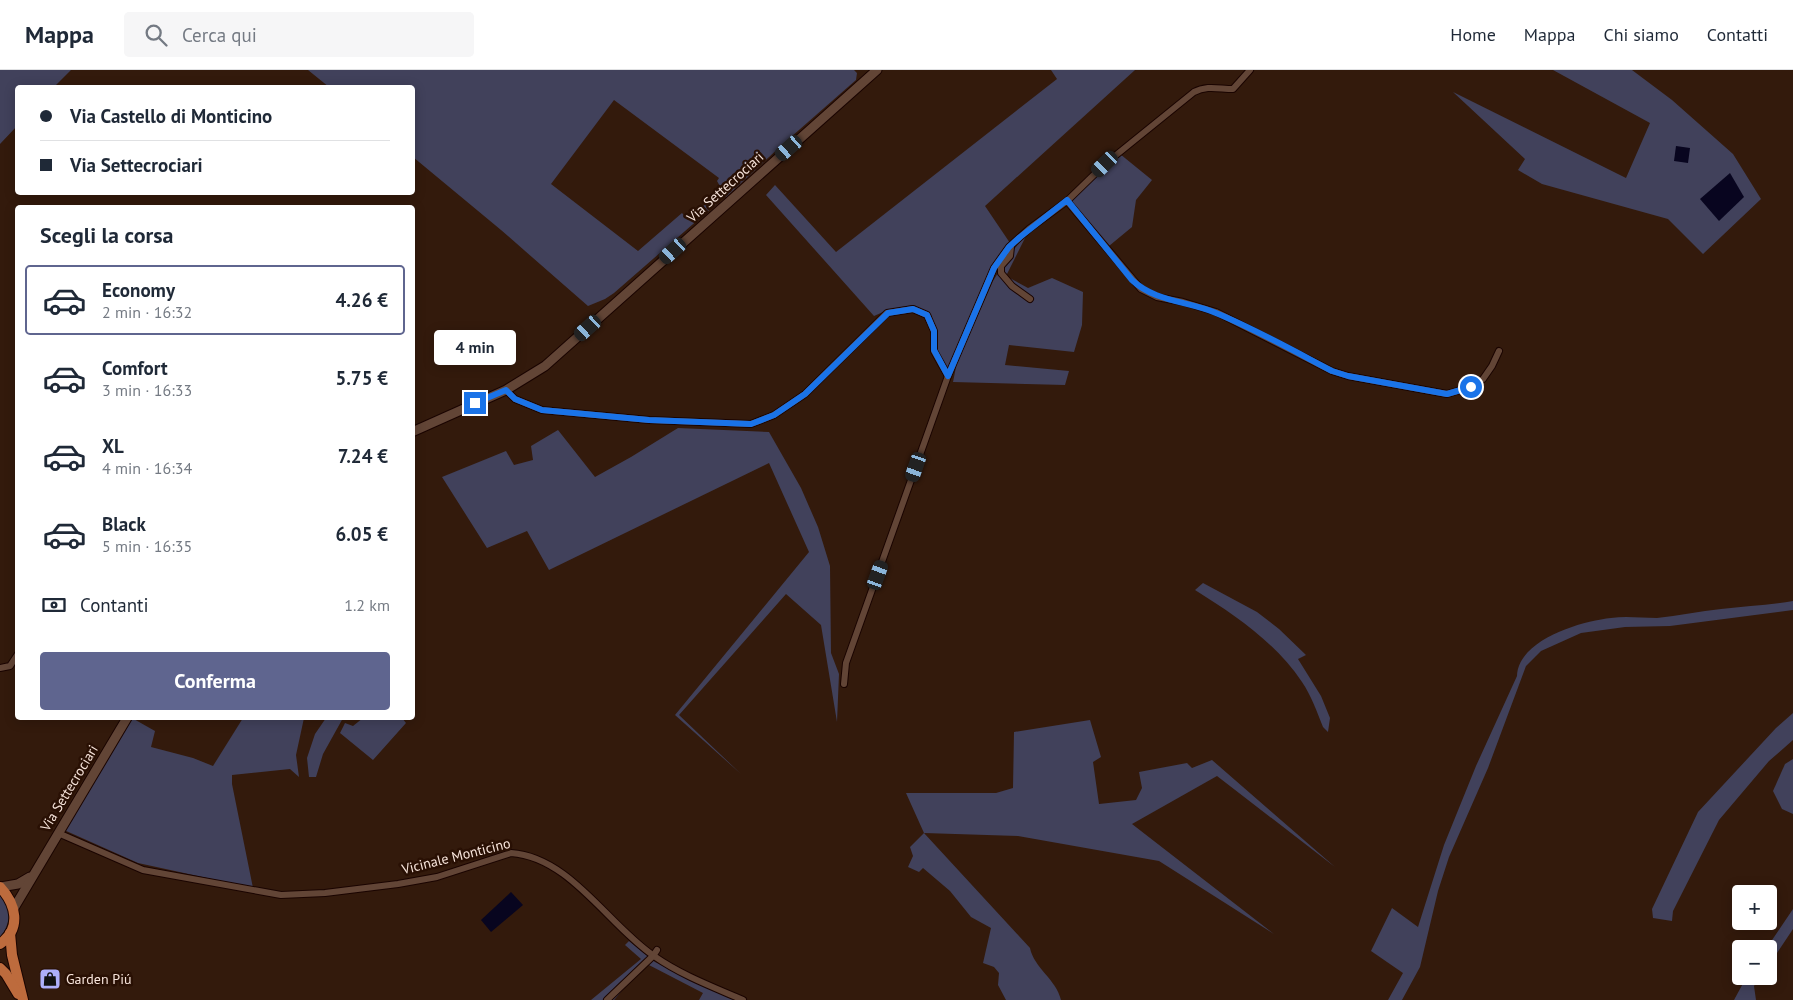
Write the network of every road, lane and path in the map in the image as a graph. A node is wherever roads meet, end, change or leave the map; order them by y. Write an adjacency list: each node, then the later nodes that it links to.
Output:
1 (1250, 70): 3 (street)
2 (870, 72): 8 (main road, Via Settecrociari)
3 (1067, 200): 4 (street); 6 (street)
4 (1011, 245): 5 (street); 7 (street)
5 (1030, 299)
6 (1498, 351)
7 (948, 376): 8 (street); 12 (street)
8 (506, 390): 9 (main road, Via Settecrociari)
9 (415, 431)
10 (15, 658): 11 (street)
11 (0, 668)
12 (844, 684)
13 (127, 720): 14 (main road, Via Settecrociari)
14 (58, 833): 15 (main road, Via Settecrociari); 20 (street, Vicinale Monticino)
15 (34, 873): 16 (main road, Via Settecrociari); 17 (main road, Via Settecrociari)
16 (0, 887): 17 (main road)
17 (14, 908): 18 (main road)
18 (10, 933): 19 (main road); 22 (main road)
19 (0, 944)
20 (655, 953): 23 (street); 24 (street, Vicinale Monticino)
21 (0, 968): 22 (main road)
22 (23, 1000)
23 (607, 1000)
24 (743, 1000)

